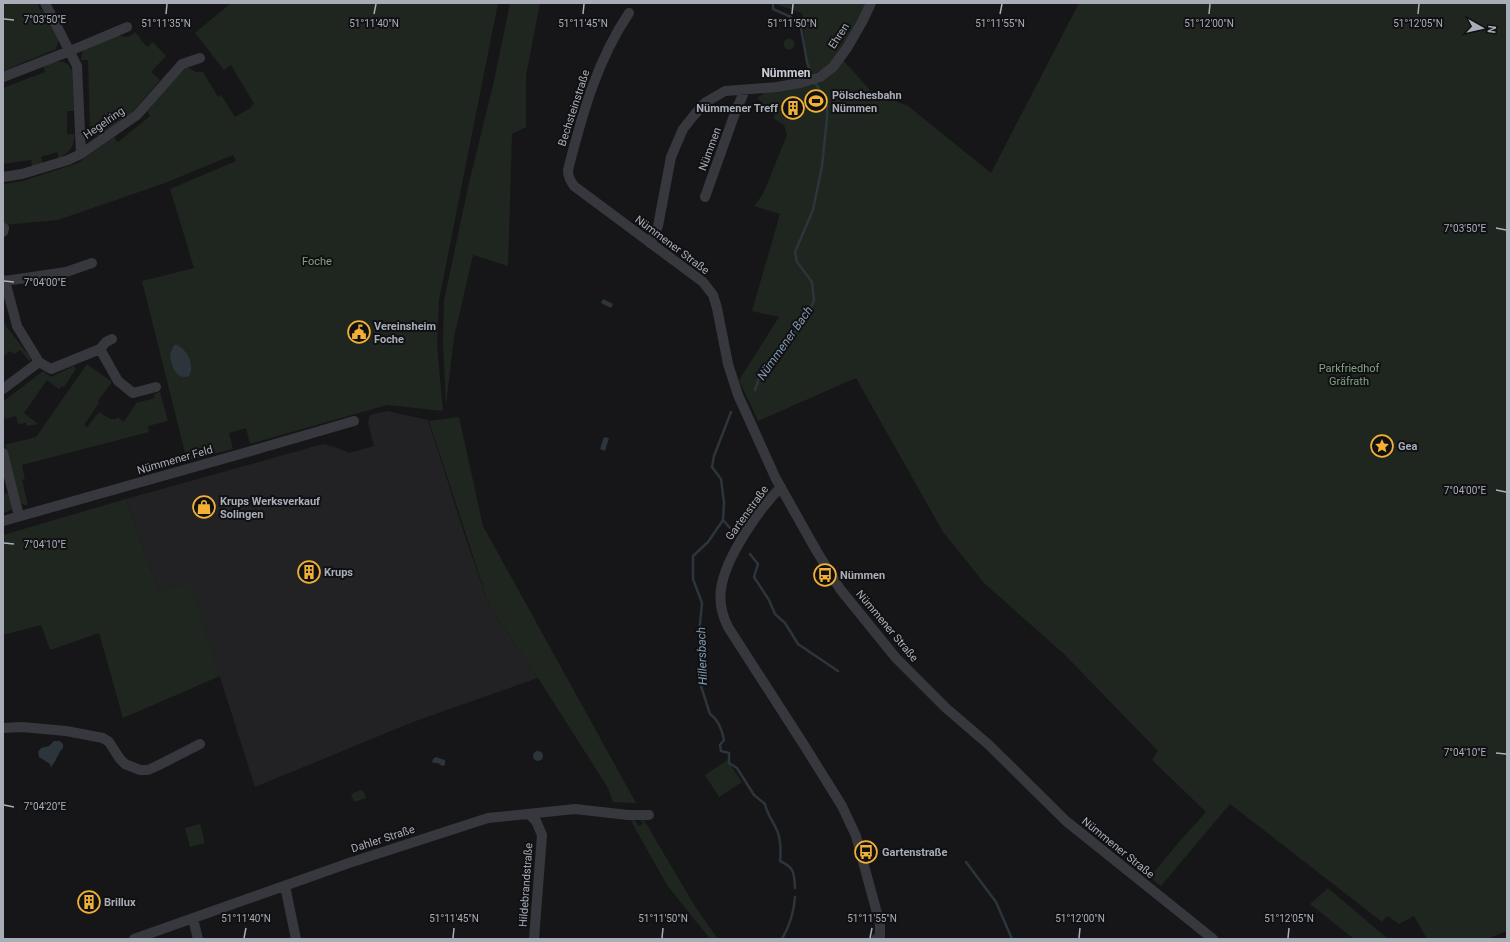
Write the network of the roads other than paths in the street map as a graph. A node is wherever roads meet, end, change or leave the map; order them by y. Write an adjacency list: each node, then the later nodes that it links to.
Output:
1 (45, 3): 5 (street)
2 (871, 3): 8 (street, Ehren)
3 (629, 13): 10 (street, Bechsteinstraße)
4 (127, 27): 5 (street)
5 (70, 51): 7 (street); 9 (street)
6 (200, 58): 9 (street, Hegelring)
7 (3, 77)
8 (745, 90): 12 (street, Nümmen); 13 (street)
9 (81, 154): 11 (street, Hegelring)
10 (568, 170): 13 (street, Nümmener Straße)
11 (3, 177)
12 (705, 197)
13 (650, 243): 23 (street, Nümmener Straße)
14 (92, 263): 15 (street)
15 (4, 281): 18 (street)
16 (112, 339): 17 (street)
17 (100, 349): 18 (street); 19 (street)
18 (38, 362): 20 (street)
19 (156, 387)
20 (3, 389)
21 (354, 421): 24 (street, Nümmener Feld)
22 (3, 453): 24 (street)
23 (781, 487): 32 (street, Gartenstraße); 37 (street, Nümmener Straße)
24 (19, 516): 25 (street, Nümmener Feld)
25 (3, 521)
26 (3, 728): 27 (street)
27 (200, 744)
28 (529, 814): 29 (street, Dahler Straße); 30 (street, Dahler Straße); 36 (street, Hildebrandstraße)
29 (649, 815)
30 (285, 886): 31 (street, Dahler Straße); 35 (street)
31 (193, 918): 33 (street, Dahler Straße); 34 (street)
32 (880, 938)
33 (134, 939)
34 (198, 939)
35 (296, 939)
36 (534, 939)
37 (1214, 939)

